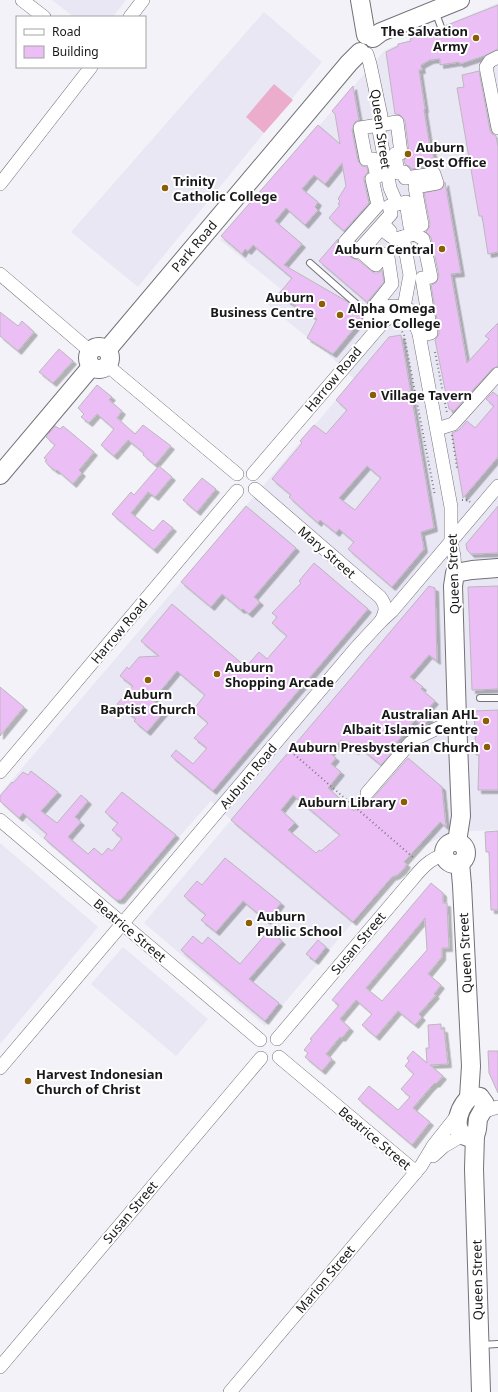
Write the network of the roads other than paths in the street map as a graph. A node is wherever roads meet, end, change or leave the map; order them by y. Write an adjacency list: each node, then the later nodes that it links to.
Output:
1 (22, 0): 5 (street)
2 (143, 0): 6 (street)
3 (360, 0): 7 (street, Queen Street)
4 (460, 0): 7 (street, Park Road)
5 (43, 16)
6 (131, 16)
7 (366, 45): 10 (street, Queen Street); 22 (street, Park Road)
8 (498, 57): 11 (street)
9 (90, 68): 12 (street)
10 (380, 121): 13 (street, Queen Street); 13 (street); 13 (street)
11 (498, 128)
12 (0, 184)
13 (397, 204)
14 (377, 233): 15 (street); 16 (street); 20 (street)
15 (403, 237): 16 (street); 21 (street, Queen Street)
16 (407, 259): 19 (street)
17 (310, 262): 20 (lane)
18 (0, 274): 22 (street)
19 (404, 307): 20 (street); 21 (street)
20 (372, 318): 21 (street, Harrow Road); 26 (street, Harrow Road)
21 (425, 333): 24 (street, Queen Street)
22 (99, 358): 25 (street); 27 (street, Park Road)
23 (498, 374): 24 (street)
24 (437, 429): 31 (street, Queen Street)
25 (237, 474): 26 (street); 30 (street)
26 (253, 474): 29 (street)
27 (0, 475)
28 (498, 486): 32 (street, Auburn Road)
29 (255, 489): 30 (street); 36 (street, Mary Street)
30 (237, 491): 40 (street, Harrow Road)
31 (457, 504): 32 (street); 33 (street, Queen Street)
32 (472, 517): 33 (street, Auburn Road)
33 (451, 542): 35 (street, Queen Street); 36 (street, Auburn Road)
34 (498, 568): 35 (street)
35 (455, 573): 39 (street, Queen Street)
36 (381, 621): 46 (street, Auburn Road)
37 (480, 698): 38 (lane)
38 (498, 698)
39 (457, 719): 41 (street); 43 (street, Queen Street)
40 (0, 772)
41 (367, 793)
42 (0, 820): 46 (street, Beatrice Street)
43 (457, 842): 44 (street); 45 (street)
44 (444, 855): 45 (street); 47 (street, Susan Street)
45 (460, 863): 52 (street, Queen Street)
46 (122, 924): 48 (street, Beatrice Street); 51 (street, Auburn Road)
47 (277, 1039): 48 (street); 49 (street)
48 (260, 1040): 50 (street)
49 (278, 1057): 50 (street); 55 (street, Beatrice Street)
50 (261, 1058): 58 (street, Susan Street)
51 (0, 1068)
52 (484, 1102): 53 (street); 54 (street)
53 (460, 1113): 54 (street); 55 (street, Marion Street)
54 (468, 1136): 55 (street, Marion Street); 57 (street, Queen Street)
55 (418, 1169): 59 (street, Marion Street)
56 (498, 1344): 57 (lane)
57 (479, 1346): 60 (street, Queen Street)
58 (0, 1367)
59 (230, 1392)
60 (480, 1392)

